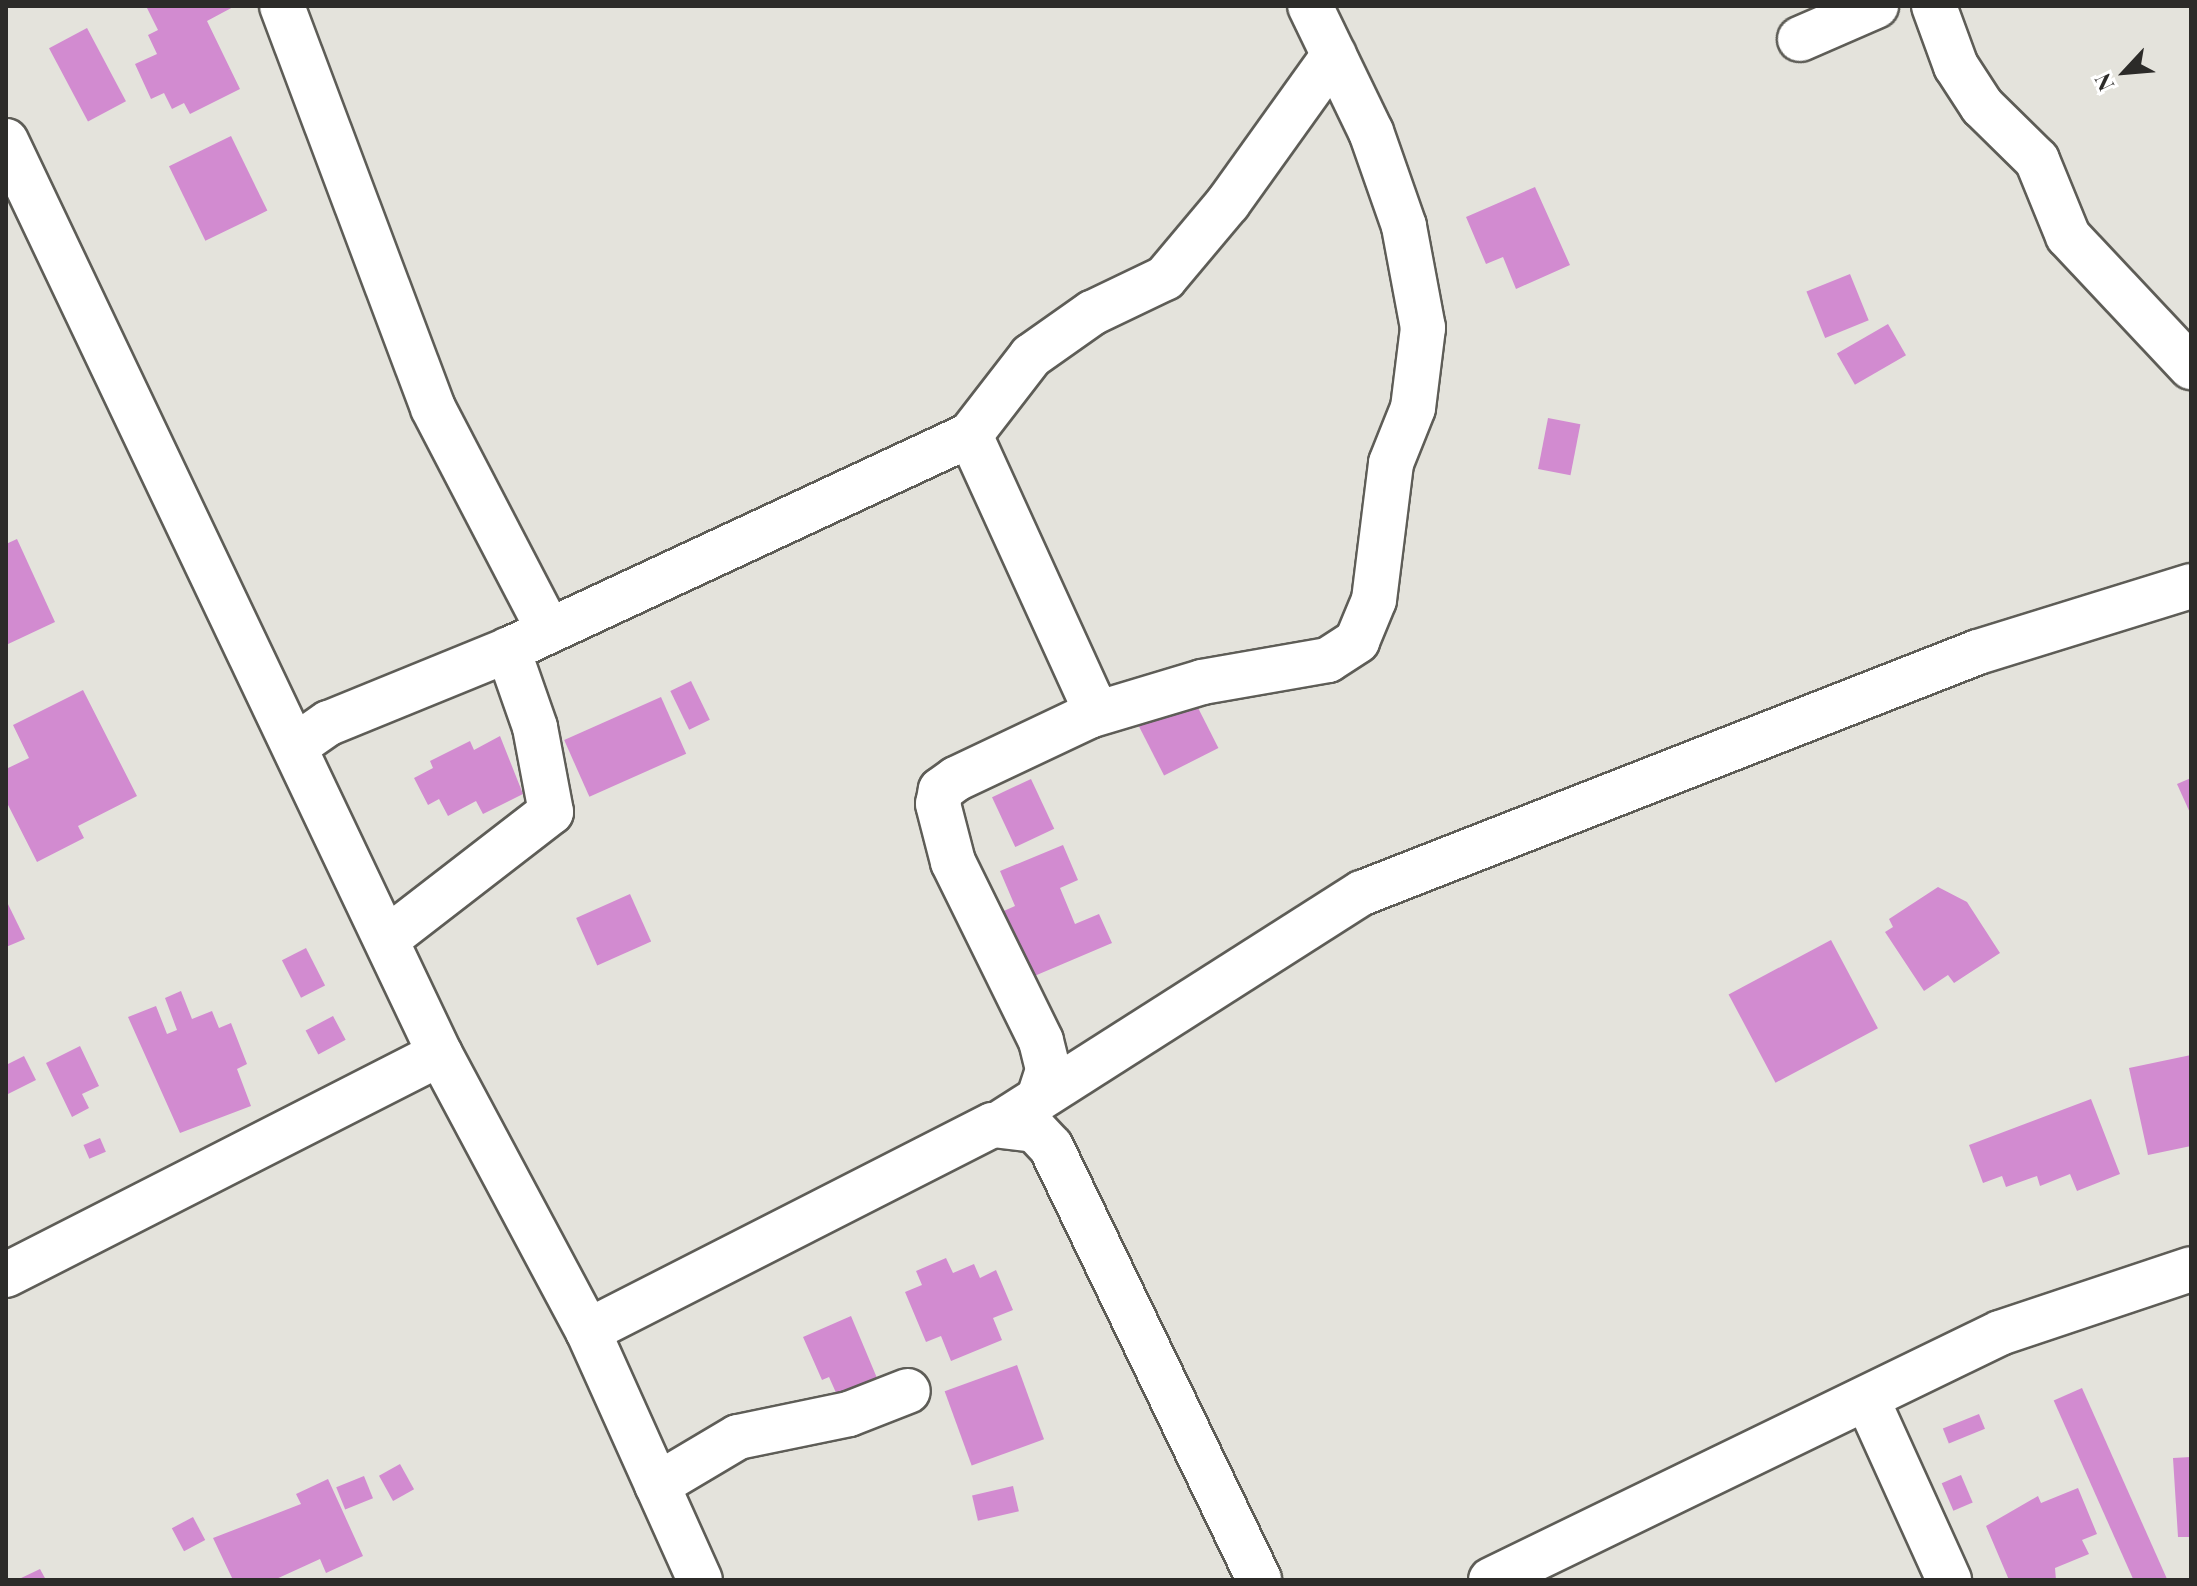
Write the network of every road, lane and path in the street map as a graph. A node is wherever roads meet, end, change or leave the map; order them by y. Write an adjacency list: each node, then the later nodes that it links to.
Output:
1 (282, 6): 12 (street)
2 (1310, 6): 6 (street)
3 (1876, 6): 5 (street)
4 (1934, 6): 8 (street)
5 (1800, 39)
6 (1334, 55): 9 (street); 14 (street)
7 (6, 141): 15 (street)
8 (2191, 367)
9 (970, 435): 12 (street); 14 (street)
10 (2191, 554): 11 (street)
11 (2178, 589): 18 (street)
12 (549, 631): 13 (street)
13 (508, 650): 15 (street); 16 (street)
14 (1089, 716): 18 (street)
15 (297, 745): 16 (street)
16 (388, 938): 17 (street)
17 (440, 1054): 21 (street); 22 (street)
18 (1039, 1097): 19 (street)
19 (1002, 1122): 22 (street); 27 (street)
20 (2191, 1269): 24 (street)
21 (6, 1275)
22 (588, 1331): 25 (street)
23 (908, 1391): 25 (street)
24 (1867, 1399): 28 (street); 29 (street)
25 (657, 1485): 26 (street)
26 (700, 1580)
27 (1259, 1580)
28 (1491, 1580)
29 (1949, 1580)

